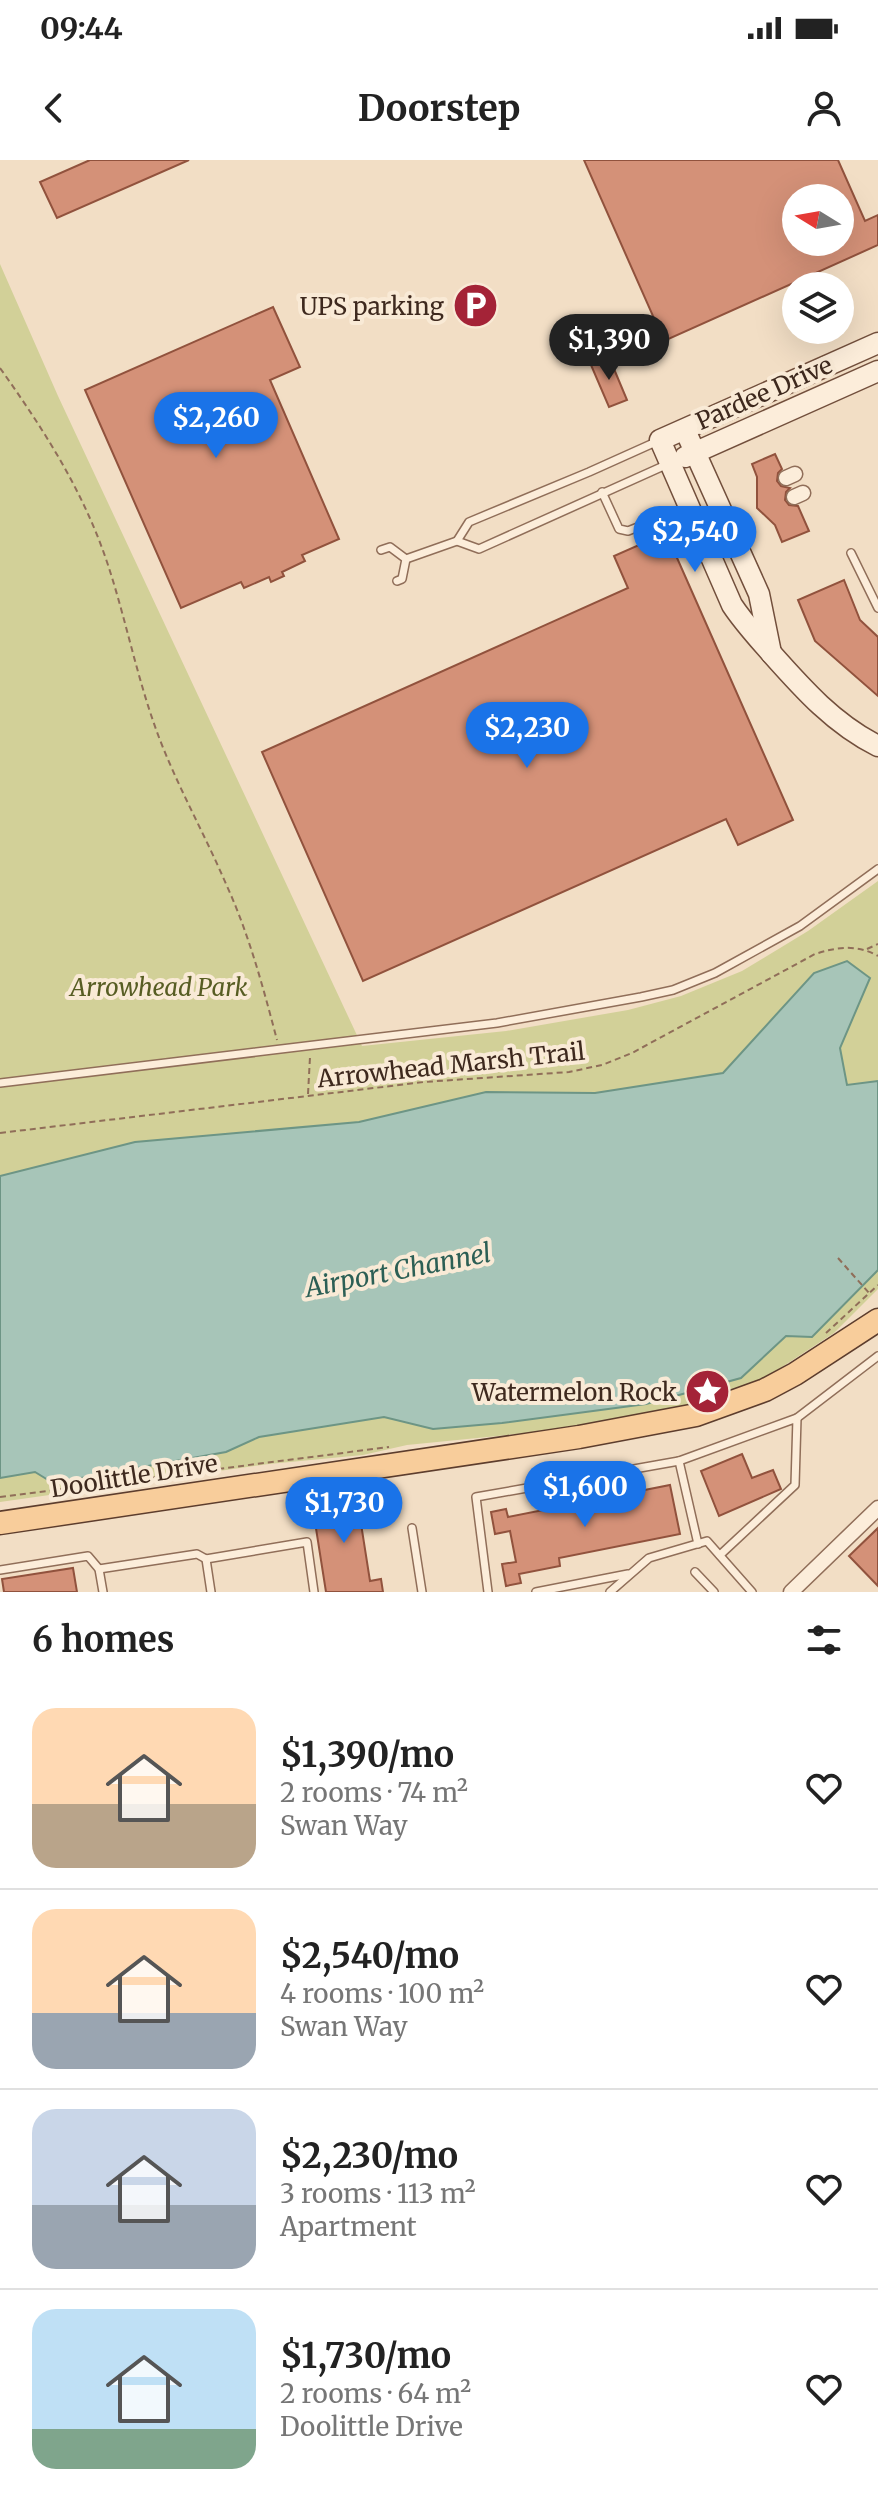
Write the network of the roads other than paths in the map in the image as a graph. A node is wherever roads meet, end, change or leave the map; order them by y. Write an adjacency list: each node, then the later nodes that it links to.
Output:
1 (878, 343): 3 (main road, Pardee Drive)
2 (878, 371): 5 (main road, Pardee Drive)
3 (685, 430): 4 (main road, Pardee Drive); 5 (main road)
4 (660, 440): 6 (main road); 9 (lane)
5 (696, 452): 6 (main road, Pardee Drive); 15 (main road)
6 (670, 463): 7 (lane); 15 (main road)
7 (602, 492): 8 (lane); 9 (lane)
8 (648, 523)
9 (457, 541): 12 (lane)
10 (381, 550): 12 (lane)
11 (851, 553): 14 (lane)
12 (406, 559): 13 (lane)
13 (397, 581)
14 (878, 608)
15 (771, 653): 16 (main road)
16 (878, 746)
17 (878, 869): 18 (lane)
18 (0, 1083)
19 (873, 1300): 21 (main road, Doolittle Drive)
20 (878, 1320): 21 (main road, Doolittle Drive)
21 (825, 1345): 26 (main road, Doolittle Drive)
22 (878, 1356): 23 (lane)
23 (797, 1418): 24 (lane); 29 (lane)
24 (679, 1461): 28 (lane); 40 (lane)
25 (878, 1508): 45 (street)
26 (0, 1523)
27 (412, 1528): 39 (lane)
28 (698, 1544): 29 (lane); 34 (lane)
29 (720, 1555): 44 (lane)
30 (206, 1559): 31 (lane); 37 (lane); 38 (lane)
31 (99, 1569): 32 (lane); 36 (lane)
32 (4, 1570): 35 (lane)
33 (695, 1572): 43 (lane)
34 (631, 1573): 41 (lane); 42 (lane)
35 (9, 1578)
36 (103, 1592)
37 (211, 1592)
38 (314, 1592)
39 (422, 1592)
40 (488, 1592)
41 (536, 1592)
42 (610, 1592)
43 (714, 1592)
44 (752, 1592)
45 (791, 1592)

